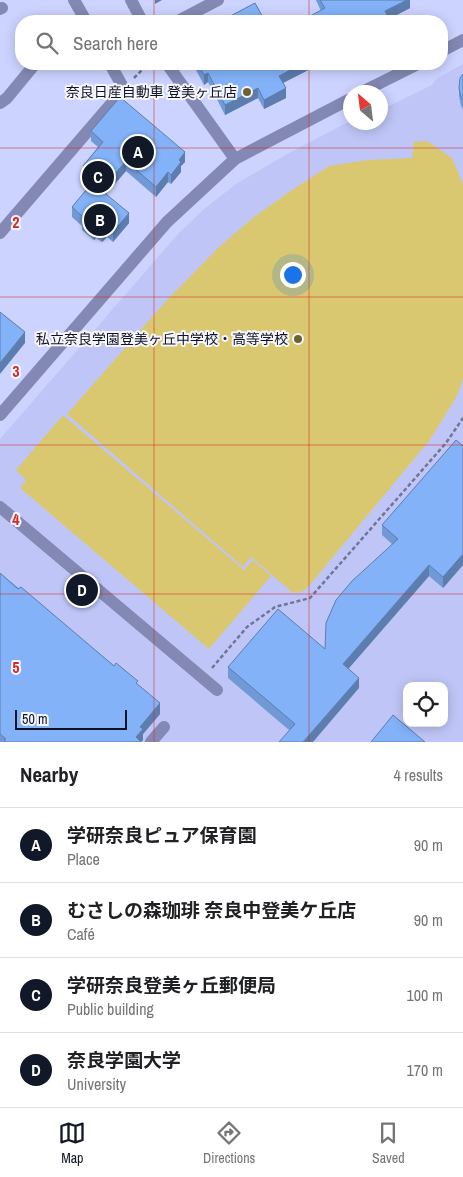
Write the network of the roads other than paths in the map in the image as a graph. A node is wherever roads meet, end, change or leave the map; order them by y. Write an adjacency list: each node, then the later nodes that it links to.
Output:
1 (74, 0): 4 (street)
2 (132, 0): 5 (street)
3 (218, 0): 6 (street)
4 (83, 15)
5 (139, 15)
6 (189, 15)
7 (463, 40): 8 (street)
8 (448, 48)
9 (30, 70): 14 (street)
10 (113, 70): 17 (street)
11 (171, 70): 16 (street)
12 (406, 70): 13 (street)
13 (376, 85)
14 (0, 103)
15 (343, 103): 16 (street)
16 (235, 158): 18 (street)
17 (0, 232)
18 (0, 415)
19 (0, 507): 20 (street)
20 (217, 690)
21 (164, 728): 22 (street)
22 (151, 742)

